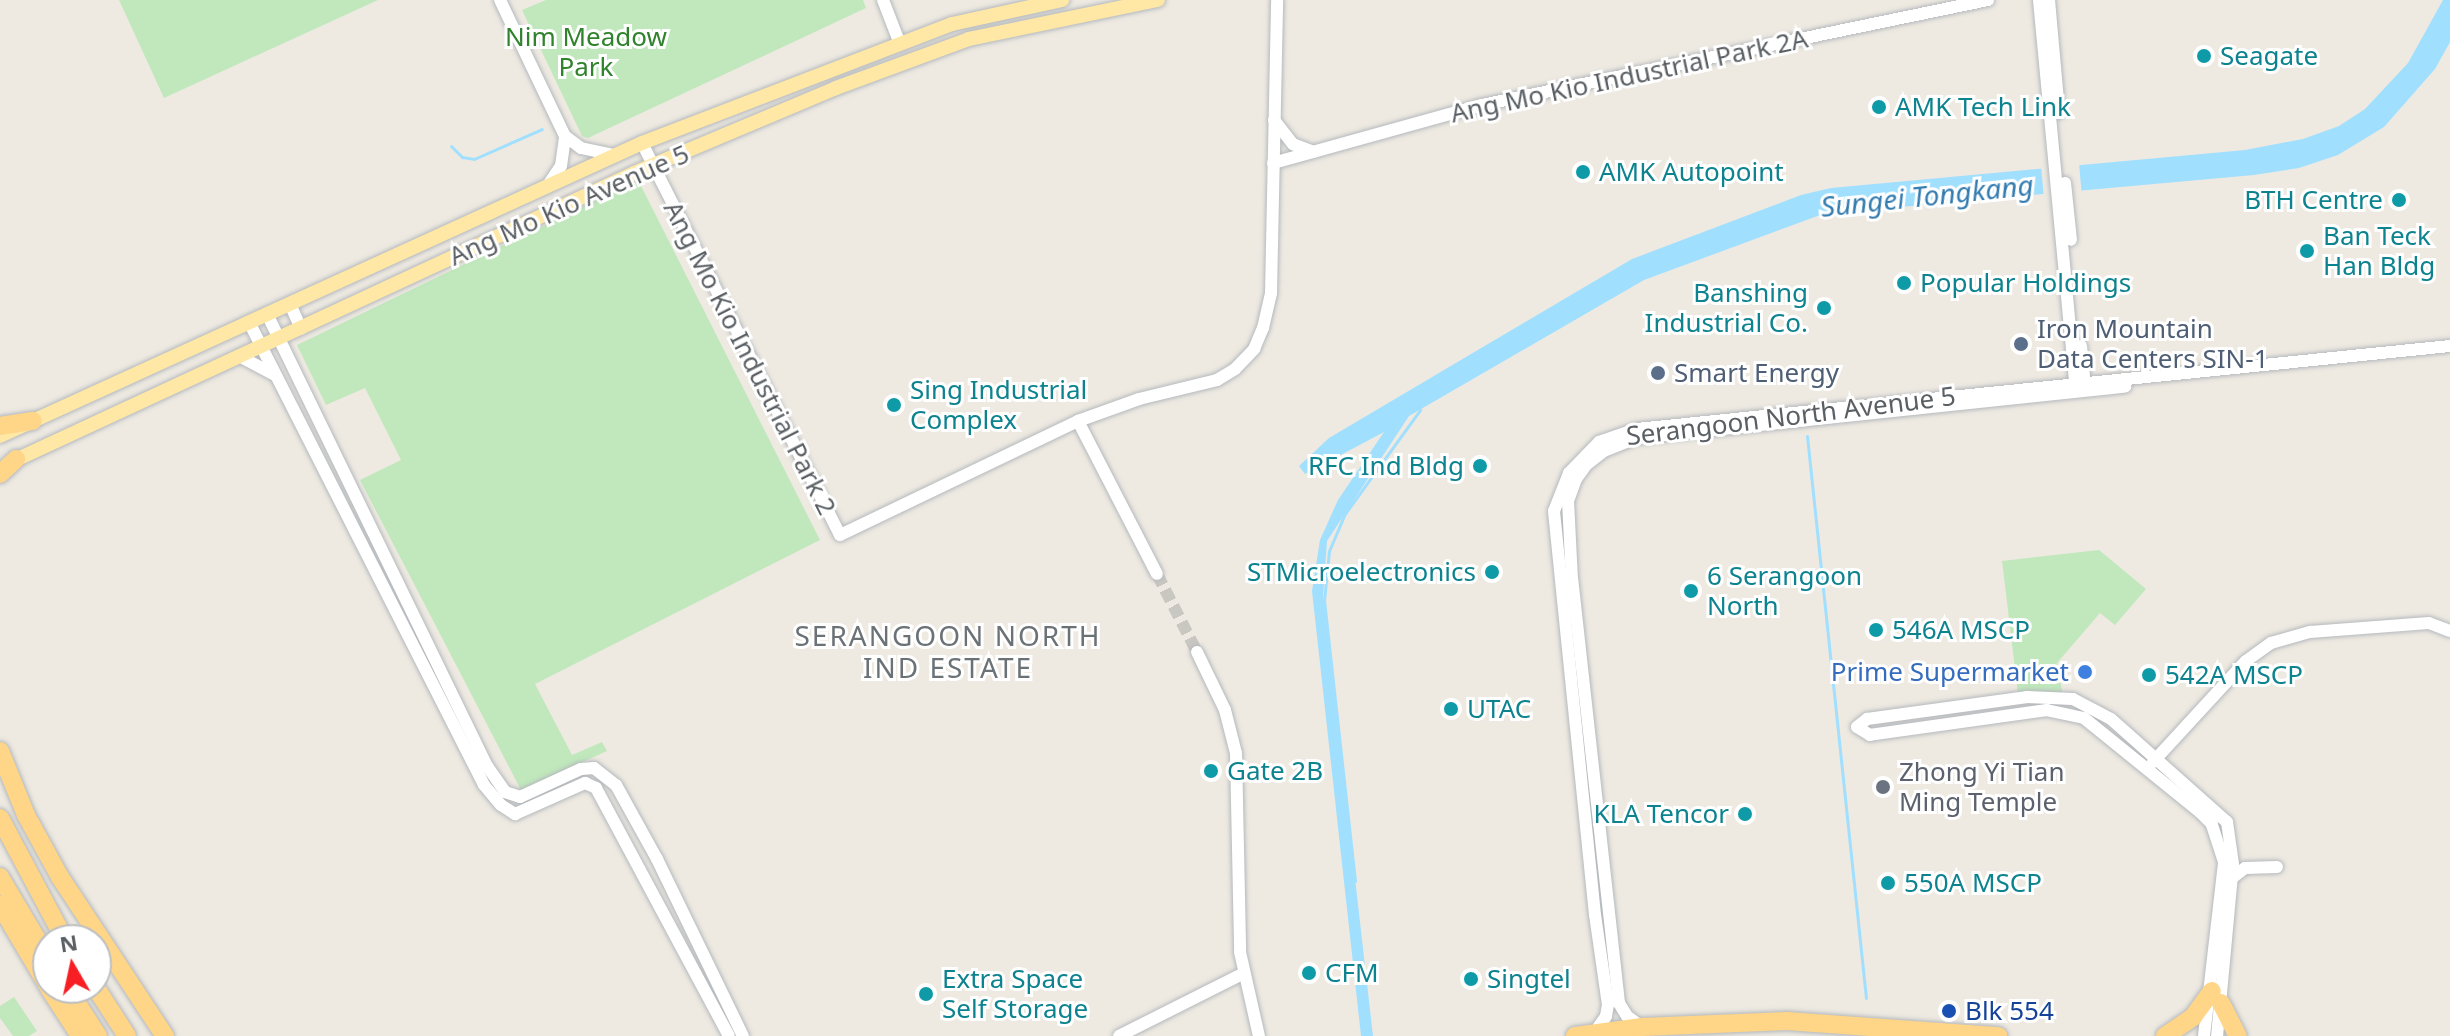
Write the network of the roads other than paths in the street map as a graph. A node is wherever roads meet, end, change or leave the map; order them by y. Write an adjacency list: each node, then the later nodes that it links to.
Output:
1 (500, 0): 11 (street)
2 (883, 0): 9 (street)
3 (1062, 0): 9 (main road, Ang Mo Kio Avenue 5)
4 (1158, 0): 17 (main road, Ang Mo Kio Avenue 5)
5 (1277, 0): 10 (street, Ang Mo Kio Industrial Park 2)
6 (1988, 0): 14 (street, Ang Mo Kio Industrial Park 2A)
7 (2039, 0): 12 (street)
8 (2049, 0): 12 (street)
9 (900, 44): 13 (main road, Ang Mo Kio Avenue 5)
10 (1274, 120): 14 (street); 16 (street, Ang Mo Kio Industrial Park 2)
11 (565, 136): 15 (street); 18 (street)
12 (2057, 139): 28 (street)
13 (642, 143): 15 (main road, Ang Mo Kio Avenue 5); 17 (street, Ang Mo Kio Industrial Park 2)
14 (1317, 153): 16 (street, Ang Mo Kio Industrial Park 2A)
15 (615, 155): 18 (main road, Ang Mo Kio Avenue 5)
16 (1273, 163): 30 (street, Ang Mo Kio Industrial Park 2)
17 (653, 165): 22 (main road, Ang Mo Kio Avenue 5); 30 (street, Ang Mo Kio Industrial Park 2)
18 (548, 185): 19 (main road, Ang Mo Kio Avenue 5)
19 (290, 304): 20 (main road, Ang Mo Kio Avenue 5); 22 (street)
20 (267, 314): 21 (main road, Ang Mo Kio Avenue 5); 23 (street)
21 (249, 322): 24 (street); 29 (main road, Ang Mo Kio Avenue 5)
22 (301, 329): 23 (main road, Ang Mo Kio Avenue 5)
23 (280, 338): 24 (main road, Ang Mo Kio Avenue 5); 62 (street)
24 (261, 347): 26 (main road, Ang Mo Kio Avenue 5); 27 (street)
25 (2450, 349): 28 (street, Serangoon North Avenue 5)
26 (239, 356): 27 (street); 33 (main road, Ang Mo Kio Avenue 5)
27 (275, 375): 61 (street)
28 (2080, 387): 55 (street, Serangoon North Avenue 5); 57 (street, Serangoon North Avenue 5)
29 (33, 421): 31 (highway); 32 (main road, Ang Mo Kio Avenue 5)
30 (1078, 421): 35 (street)
31 (0, 426)
32 (0, 436)
33 (8, 463): 34 (highway)
34 (0, 474)
35 (1157, 574)
36 (2450, 631): 41 (street)
37 (1197, 652): 50 (street)
38 (1886, 716): 39 (street); 39 (street); 41 (street)
39 (1889, 732): 41 (street)
40 (0, 751): 56 (highway)
41 (2152, 763): 45 (street); 51 (street)
42 (0, 818): 47 (highway)
43 (2277, 867): 45 (street)
44 (0, 877): 48 (highway)
45 (2232, 878): 51 (street)
46 (0, 905): 49 (highway)
47 (56, 924)
48 (32, 931)
49 (32, 959)
50 (1244, 973): 63 (street); 64 (street)
51 (2217, 997): 68 (highway); 69 (street); 70 (street); 71 (highway)
52 (60, 1004): 58 (highway)
53 (77, 1004): 59 (highway)
54 (106, 1004): 60 (highway)
55 (1642, 1027): 57 (highway); 66 (highway)
56 (159, 1031)
57 (1595, 1032): 65 (highway)
58 (80, 1036)
59 (98, 1036)
60 (127, 1036)
61 (729, 1036)
62 (743, 1036)
63 (1119, 1036)
64 (1259, 1036)
65 (1575, 1036)
66 (1990, 1036): 67 (highway)
67 (1998, 1036)
68 (2165, 1036)
69 (2204, 1036)
70 (2217, 1036)
71 (2238, 1036)

